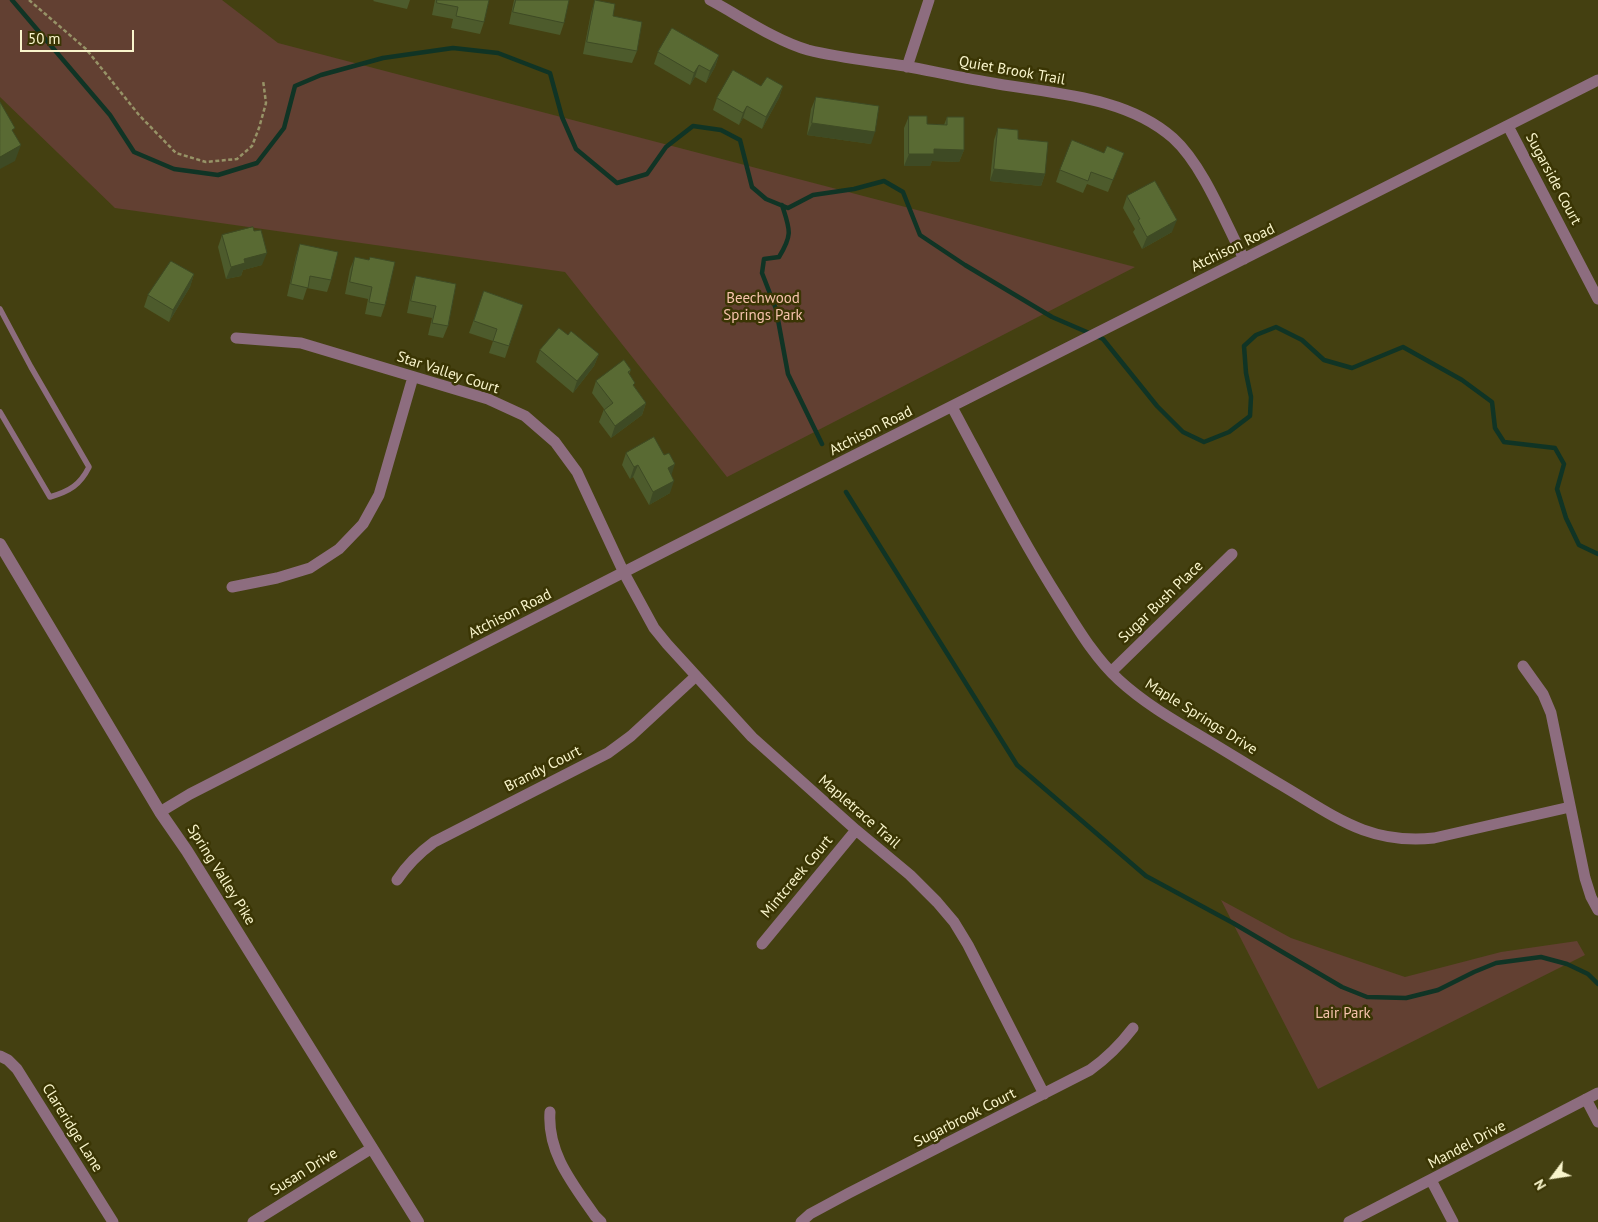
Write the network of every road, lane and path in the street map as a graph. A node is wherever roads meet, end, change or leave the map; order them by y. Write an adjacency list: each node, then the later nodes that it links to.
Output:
1 (29, 0): 5 (path)
2 (710, 0): 4 (street, Quiet Brook Trail)
3 (929, 0): 4 (street)
4 (907, 67): 8 (street, Quiet Brook Trail)
5 (263, 80)
6 (1598, 80): 7 (street, Atchison Road)
7 (1508, 126): 8 (street, Atchison Road); 9 (street, Sugarside Court)
8 (1244, 259): 13 (street, Atchison Road)
9 (1598, 299)
10 (0, 308): 14 (lane)
11 (236, 338): 12 (street, Star Valley Court)
12 (413, 377): 17 (street, Star Valley Court); 18 (street)
13 (952, 407): 17 (street, Atchison Road); 20 (street, Maple Springs Drive)
14 (0, 412)
15 (0, 544): 23 (street, Spring Valley Pike)
16 (1232, 554): 20 (street, Sugar Bush Place)
17 (624, 573): 21 (street, Mapletrace Trail); 23 (street, Atchison Road)
18 (232, 587)
19 (1523, 666): 22 (street)
20 (1111, 672): 22 (street, Maple Springs Drive)
21 (696, 676): 24 (street, Mapletrace Trail); 25 (street, Brandy Court)
22 (1570, 807): 26 (street)
23 (160, 812): 35 (street, Spring Valley Pike)
24 (856, 830): 27 (street, Mintcreek Court); 31 (street, Mapletrace Trail)
25 (397, 880)
26 (1598, 910)
27 (762, 944)
28 (1133, 1028): 31 (street, Sugarbrook Court)
29 (0, 1056): 37 (street, Clareridge Lane)
30 (1598, 1093): 32 (street, Mandel Drive)
31 (1044, 1094): 41 (street, Sugarbrook Court)
32 (1586, 1099): 34 (street); 36 (street, Mandel Drive)
33 (550, 1112): 40 (street)
34 (1598, 1122)
35 (372, 1148): 38 (street, Susan Drive); 39 (street, Spring Valley Pike)
36 (1431, 1180): 42 (street, Mandel Drive); 43 (street)
37 (113, 1222)
38 (253, 1222)
39 (418, 1222)
40 (601, 1222)
41 (800, 1222)
42 (1349, 1222)
43 (1454, 1222)

